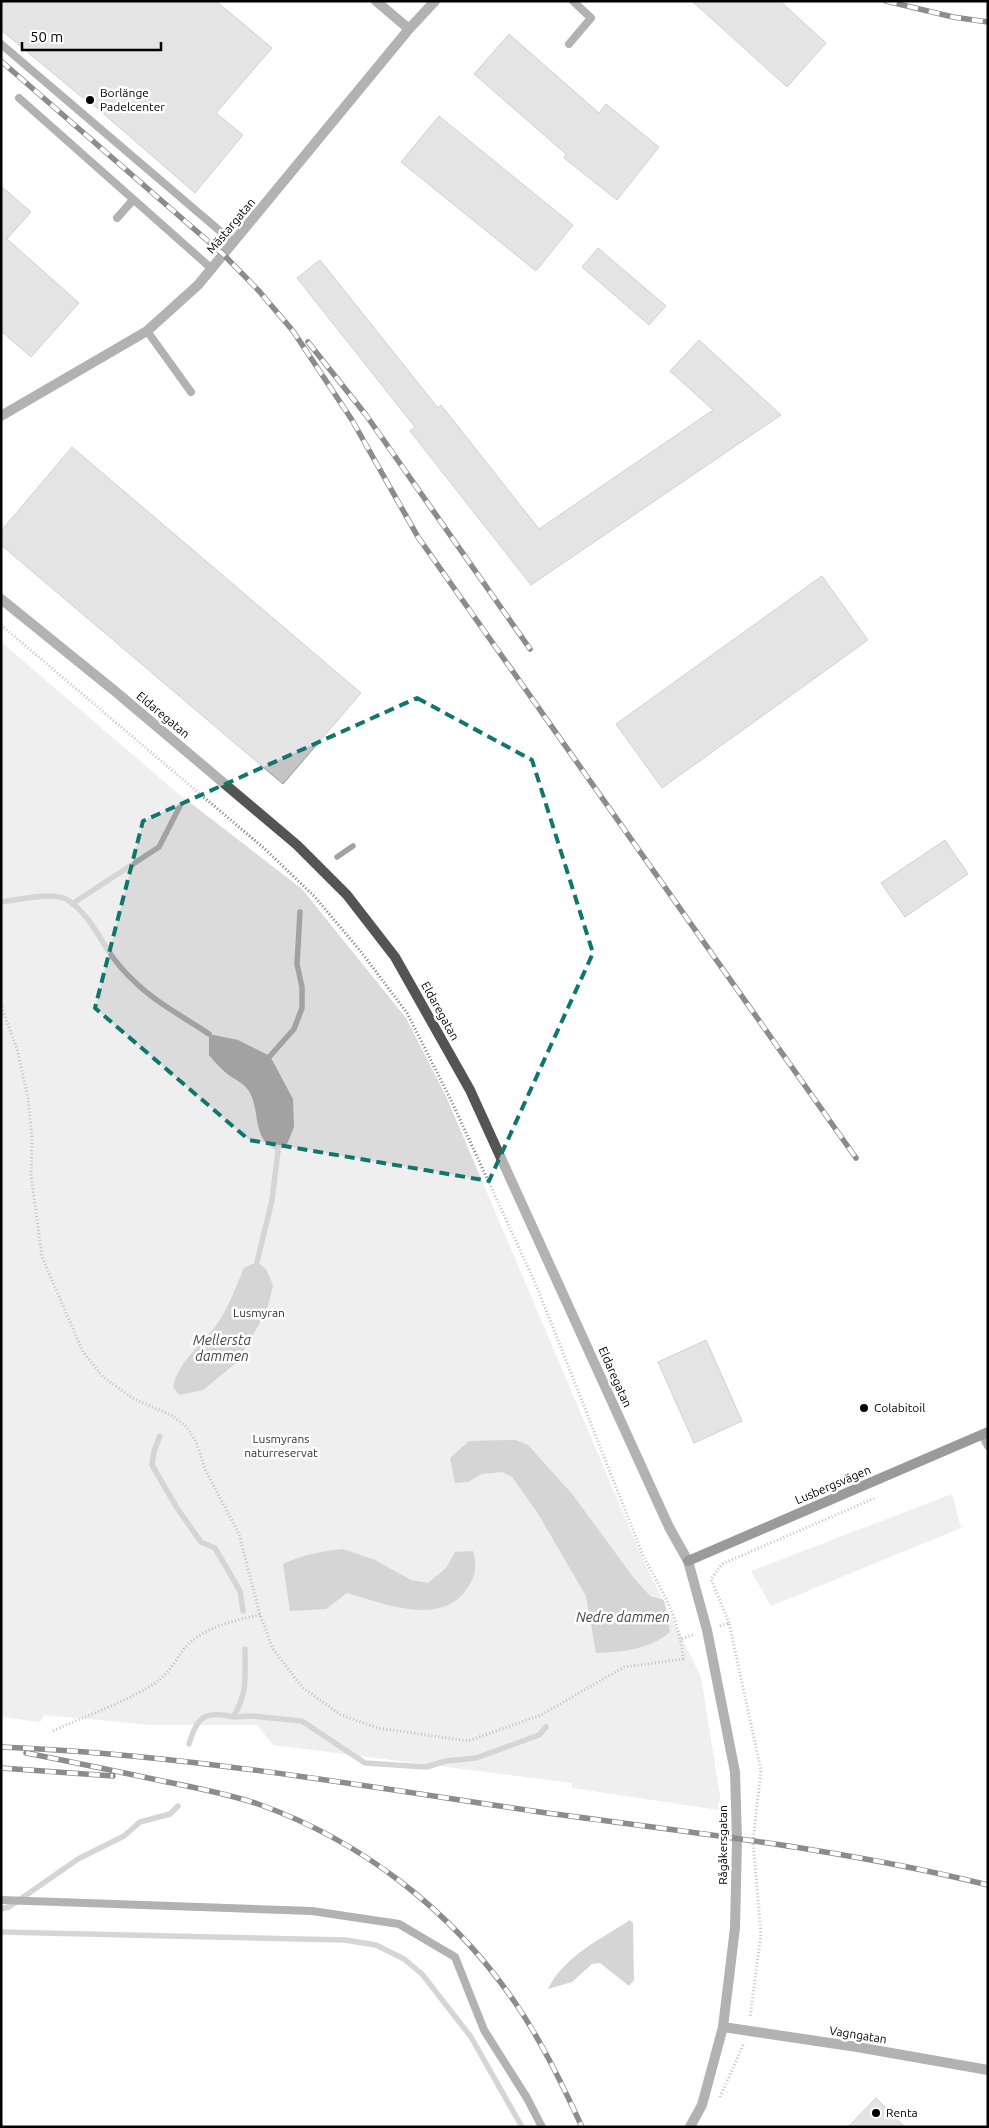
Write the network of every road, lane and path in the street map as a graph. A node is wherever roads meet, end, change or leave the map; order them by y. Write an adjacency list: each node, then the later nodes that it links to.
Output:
1 (376, 1): 4 (street)
2 (435, 1): 4 (street, Mästargatan)
3 (573, 1): 6 (lane)
4 (409, 30): 10 (street, Mästargatan)
5 (1, 44): 10 (lane)
6 (569, 44)
7 (19, 98): 8 (lane)
8 (133, 200): 9 (lane); 11 (lane)
9 (117, 218)
10 (234, 243): 11 (street, Mästargatan)
11 (212, 269): 12 (street, Mästargatan)
12 (147, 331): 13 (lane); 14 (street, Mästargatan)
13 (191, 392)
14 (1, 416)
15 (1, 599): 21 (street, Eldaregatan)
16 (1, 625): 22 (path)
17 (1, 1005): 22 (path)
18 (985, 1434): 19 (lane); 21 (street, Lusbergsvägen)
19 (988, 1446)
20 (878, 1497): 23 (path)
21 (688, 1561): 26 (street, Rågåkersgatan)
22 (260, 1615): 24 (path)
23 (729, 1623)
24 (53, 1731)
25 (1, 1900): 28 (lane)
26 (723, 2027): 27 (street, Vagngatan); 29 (street, Rågåkersgatan)
27 (988, 2070)
28 (542, 2127)
29 (690, 2127)

